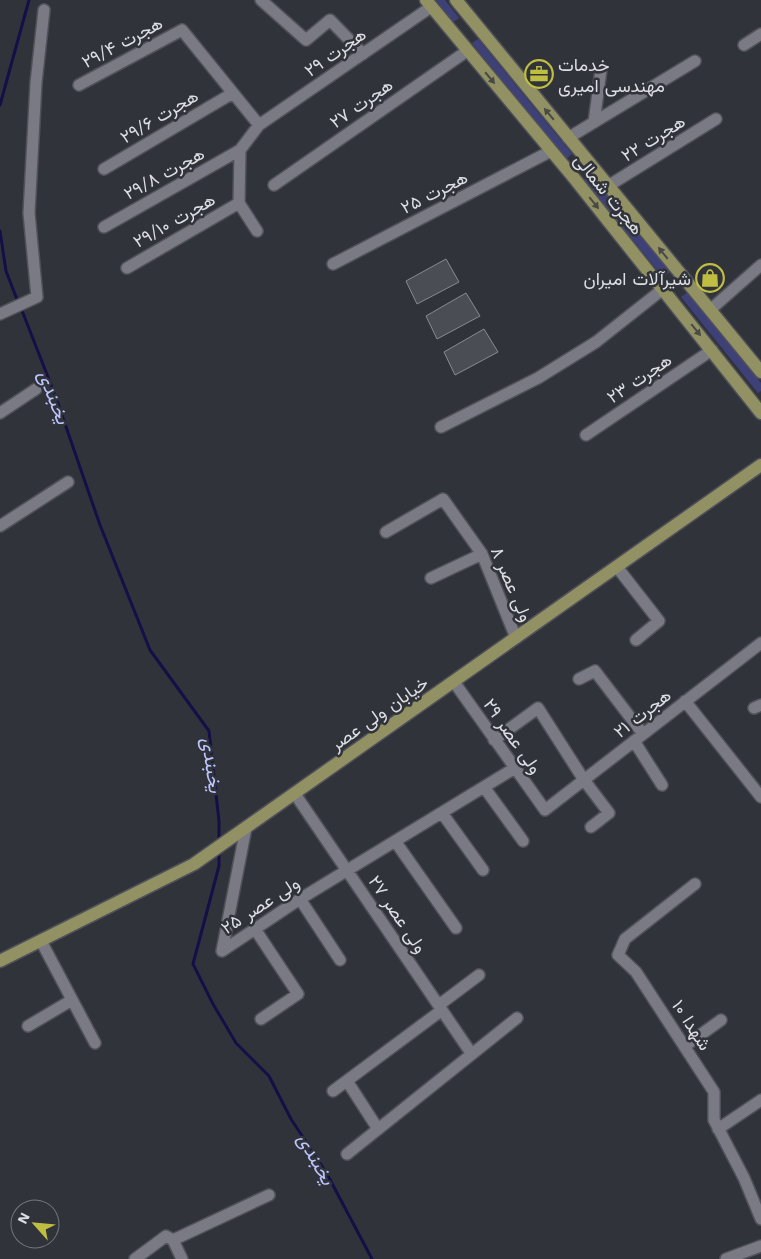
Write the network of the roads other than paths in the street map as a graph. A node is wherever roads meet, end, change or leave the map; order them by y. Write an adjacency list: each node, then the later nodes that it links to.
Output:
1 (261, 0): 9 (street)
2 (456, 0): 5 (main road, هجرت شمالی)
3 (429, 3): 8 (main road, هجرت شمالی); 9 (street, هجرت ۲۹)
4 (44, 10): 31 (street)
5 (476, 26): 8 (main road); 17 (main road, هجرت شمالی, one-way to 5)
6 (761, 34): 7 (street)
7 (744, 45)
8 (463, 46): 19 (main road, هجرت شمالی, one-way to 19); 21 (street, هجرت ۲۷)
9 (363, 54): 16 (street, هجرت ۲۹)
10 (695, 61): 15 (street)
11 (601, 70): 15 (street)
12 (79, 85): 13 (street, هجرت ۲۹/۴)
13 (233, 93): 16 (street); 20 (street, هجرت ۲۹/۶)
14 (716, 119): 22 (street, هجرت ۲۲)
15 (594, 122): 17 (street)
16 (259, 125): 18 (street, هجرت ۲۹)
17 (568, 138): 22 (main road, هجرت شمالی)
18 (240, 150): 23 (street); 24 (street, هجرت ۲۹/۸)
19 (551, 151): 26 (street, هجرت ۲۵); 29 (main road, هجرت شمالی, one-way to 29)
20 (104, 169)
21 (274, 185)
22 (608, 186): 30 (main road, هجرت شمالی, one-way to 22)
23 (239, 203): 25 (street); 28 (street, هجرت ۲۹/۱۰)
24 (104, 227)
25 (257, 232)
26 (333, 264)
27 (761, 265): 30 (street)
28 (127, 268)
29 (663, 289): 32 (main road, هجرت شمالی, one-way to 32); 37 (street)
30 (710, 310): 33 (main road, هجرت شمالی)
31 (4, 312)
32 (712, 350): 36 (main road, هجرت شمالی); 38 (street, هجرت ۲۳)
33 (760, 368)
34 (36, 389): 35 (street)
35 (0, 413)
36 (761, 413)
37 (441, 427)
38 (586, 435)
39 (761, 465): 44 (main road, خیابان ولی عصر)
40 (68, 482): 41 (street)
41 (0, 526)
42 (386, 532): 43 (street, ولی عصر ۸)
43 (482, 554): 45 (street); 46 (street, ولی عصر ۸)
44 (617, 567): 46 (main road, خیابان ولی عصر); 47 (street)
45 (431, 578)
46 (516, 638): 50 (main road, خیابان ولی عصر)
47 (636, 640)
48 (761, 643): 51 (street, هجرت ۲۱)
49 (579, 679): 52 (street)
50 (454, 682): 53 (street, ولی عصر ۲۹); 59 (main road, خیابان ولی عصر)
51 (685, 701): 52 (street, هجرت ۲۱); 60 (street)
52 (643, 734): 54 (street, هجرت ۲۱)
53 (494, 740): 55 (street, ولی عصر ۲۹); 56 (street)
54 (634, 741): 56 (street, هجرت ۲۱); 57 (street)
55 (515, 768): 58 (street, ولی عصر ۲۵); 61 (street, ولی عصر ۲۹)
56 (584, 780): 61 (street, هجرت ۲۱); 63 (street)
57 (662, 784)
58 (484, 787): 62 (street, ولی عصر ۲۵); 66 (street)
59 (295, 794): 64 (main road, خیابان ولی عصر); 68 (street, ولی عصر ۲۷)
60 (761, 797)
61 (545, 810)
62 (442, 813): 65 (street, ولی عصر ۲۵); 67 (street)
63 (591, 827)
64 (246, 829): 72 (street, ولی عصر ۲۵); 73 (main road, خیابان ولی عصر)
65 (395, 841): 68 (street, ولی عصر ۲۵); 71 (street)
66 (523, 841)
67 (483, 870)
68 (347, 871): 70 (street, ولی عصر ۲۵); 78 (street, ولی عصر ۲۷)
69 (695, 884): 84 (street, شهدا ۱۰)
70 (300, 899): 72 (street, ولی عصر ۲۵); 74 (street)
71 (456, 928)
72 (255, 929): 80 (street)
73 (41, 941): 75 (main road, خیابان ولی عصر); 77 (street)
74 (340, 960)
75 (0, 961)
76 (479, 974): 78 (street)
77 (72, 1000): 82 (street); 83 (street)
78 (440, 1008): 85 (street, ولی عصر ۲۷); 86 (street)
79 (517, 1018): 85 (street)
80 (261, 1019)
81 (721, 1020): 84 (street)
82 (28, 1026)
83 (95, 1044)
84 (685, 1046): 90 (street, شهدا ۱۰)
85 (472, 1053): 89 (street)
86 (347, 1081): 87 (street); 89 (street)
87 (333, 1091)
88 (761, 1100): 90 (street)
89 (378, 1129): 91 (street)
90 (718, 1129): 93 (street, شهدا ۱۰)
91 (347, 1154)
92 (270, 1195): 94 (street)
93 (761, 1218)
94 (173, 1240): 96 (street); 97 (street)
95 (761, 1246): 98 (street)
96 (135, 1259)
97 (182, 1259)
98 (726, 1259)

